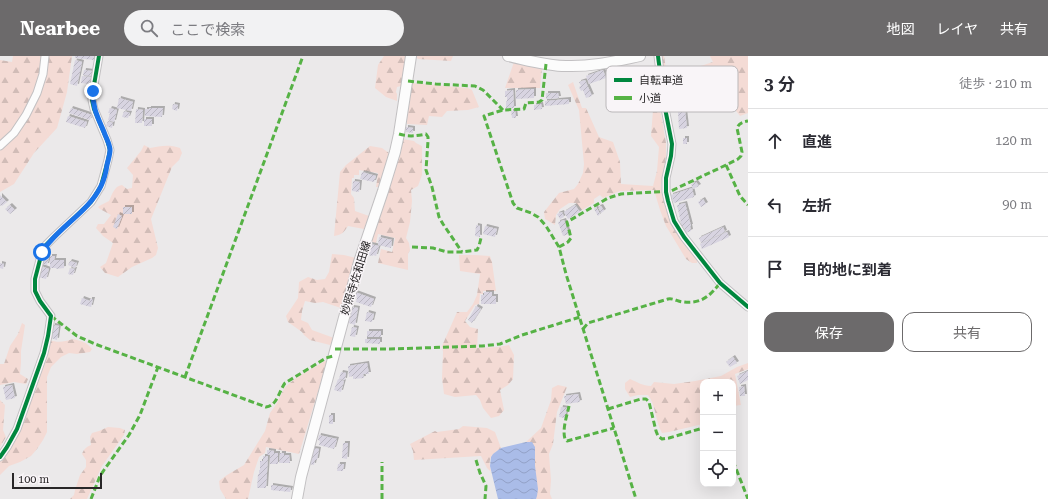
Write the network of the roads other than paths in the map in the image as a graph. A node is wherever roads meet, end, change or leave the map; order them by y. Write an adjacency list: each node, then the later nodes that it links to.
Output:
1 (45, 56): 9 (street)
2 (99, 56): 11 (street)
3 (411, 56): 12 (main road, 妙照寺佐和田線)
4 (508, 56): 5 (main road)
5 (640, 56)
6 (658, 56): 7 (street)
7 (659, 66)
8 (666, 112): 10 (street)
9 (0, 146)
10 (748, 307)
11 (0, 457)
12 (297, 499)

